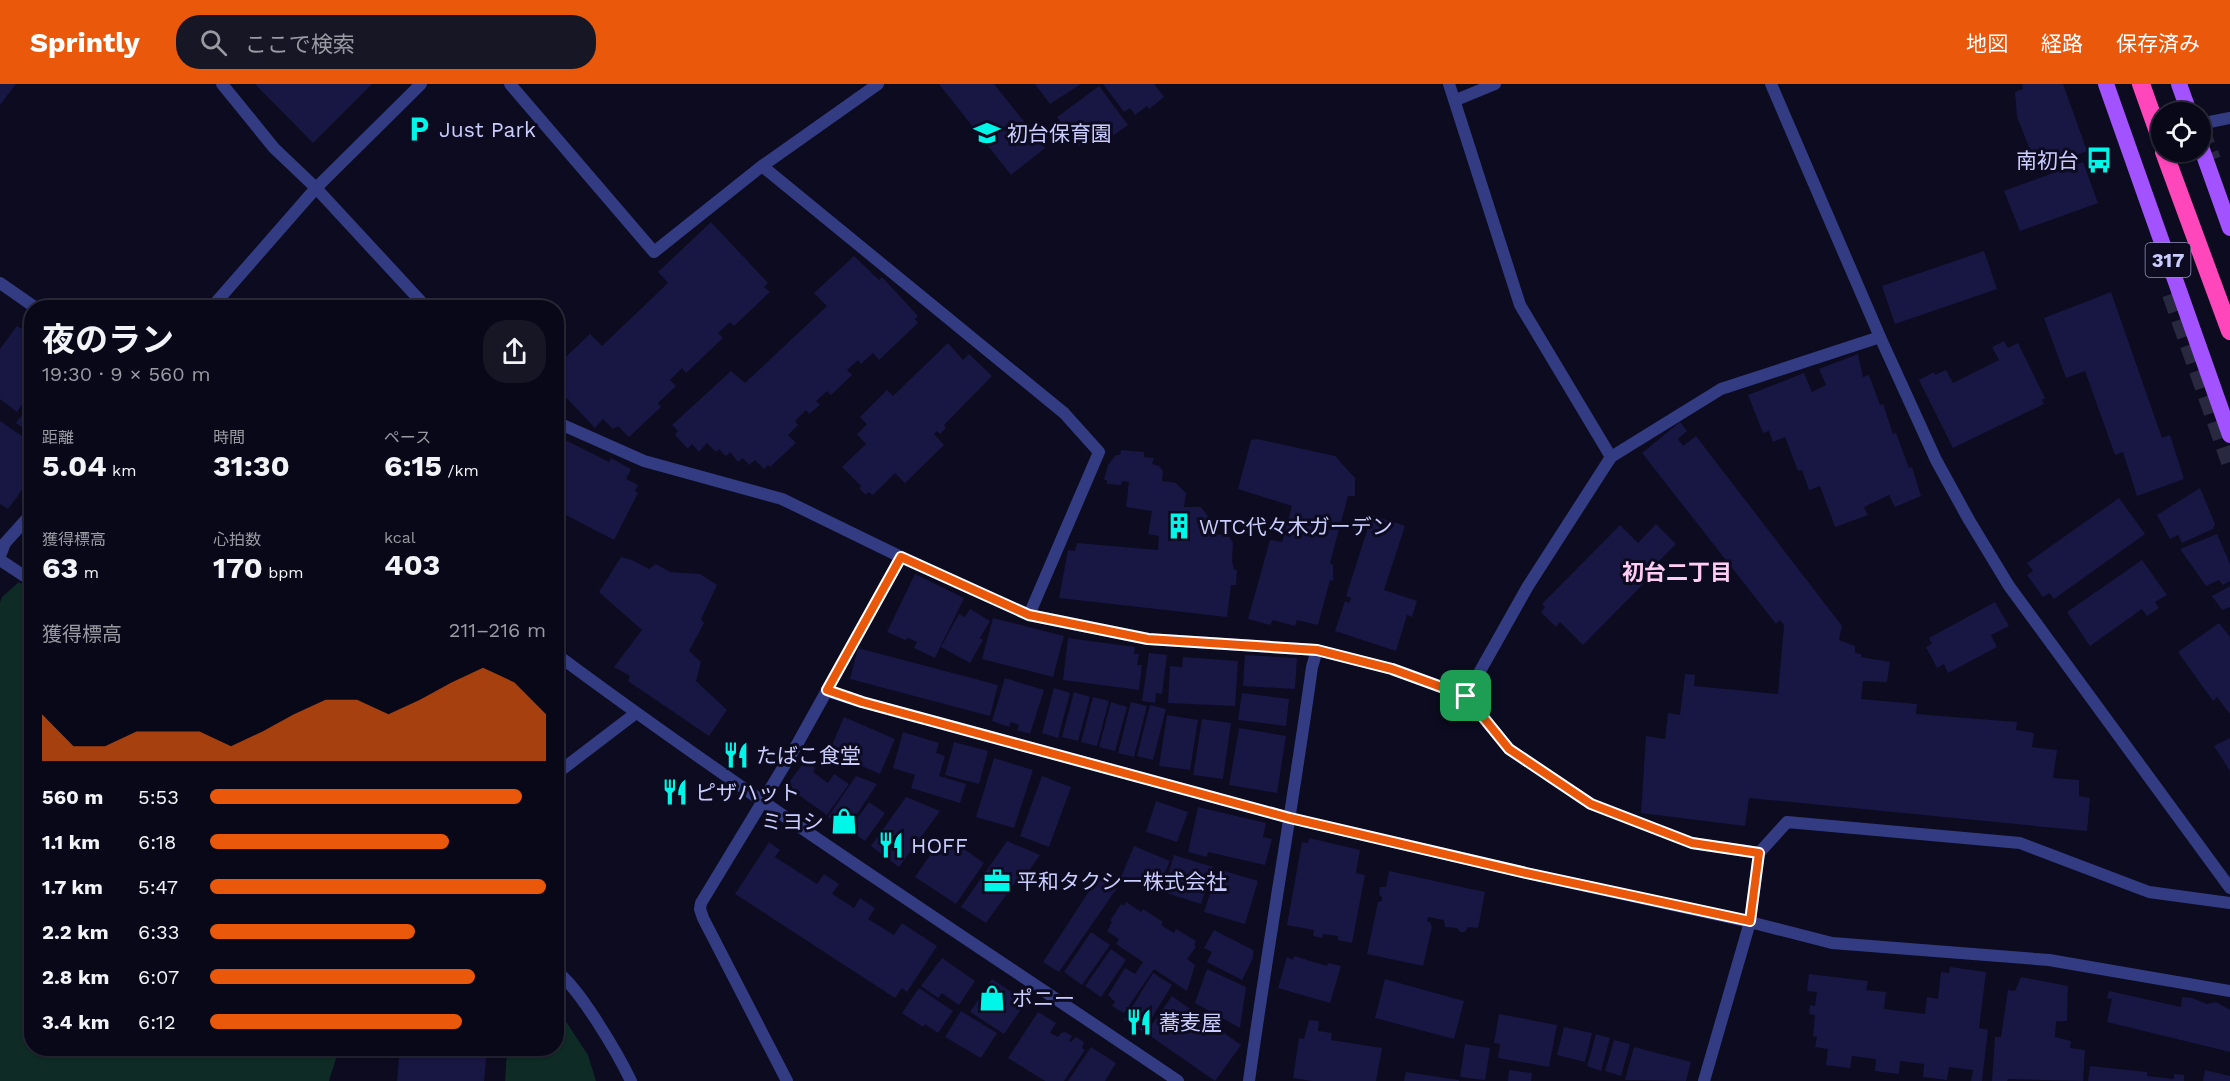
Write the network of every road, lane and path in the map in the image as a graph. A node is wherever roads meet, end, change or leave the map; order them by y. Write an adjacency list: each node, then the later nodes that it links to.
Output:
1 (222, 84): 19 (street)
2 (421, 84): 19 (street)
3 (510, 84): 18 (street)
4 (878, 84): 18 (street)
5 (1449, 84): 11 (street)
6 (1495, 84): 11 (street)
7 (1771, 84): 26 (street)
8 (2106, 84): 28 (main road, 317)
9 (2141, 84): 13 (highway)
10 (2179, 84): 12 (main road)
11 (1456, 100): 29 (street)
12 (2185, 102)
13 (2151, 112)
14 (2230, 118): 15 (street)
15 (2211, 122)
16 (2168, 162): 25 (highway)
17 (2206, 162): 20 (main road)
18 (762, 166): 34 (street)
19 (316, 188): 23 (street); 24 (street)
20 (2230, 228)
21 (0, 283): 22 (street)
22 (24, 300)
23 (217, 300)
24 (420, 300)
25 (2230, 331)
26 (1880, 337): 29 (street); 44 (street)
27 (564, 426): 31 (street)
28 (2230, 435)
29 (1611, 457): 38 (street)
30 (24, 522): 32 (street)
31 (901, 557): 34 (street); 37 (street)
32 (0, 558): 33 (street)
33 (24, 575)
34 (1029, 615): 35 (street)
35 (1317, 650): 38 (street); 42 (street)
36 (564, 660): 39 (street)
37 (827, 690): 41 (street); 42 (street)
38 (1466, 696): 43 (street)
39 (636, 713): 40 (street); 41 (street)
40 (564, 768)
41 (763, 801): 50 (street); 51 (street)
42 (1290, 818): 46 (street); 52 (street)
43 (1759, 853): 45 (street); 46 (street)
44 (2230, 888)
45 (2230, 903)
46 (1750, 921): 48 (street); 53 (street)
47 (564, 976): 49 (street)
48 (2230, 991)
49 (631, 1081)
50 (788, 1081)
51 (1178, 1081)
52 (1249, 1081)
53 (1704, 1081)

